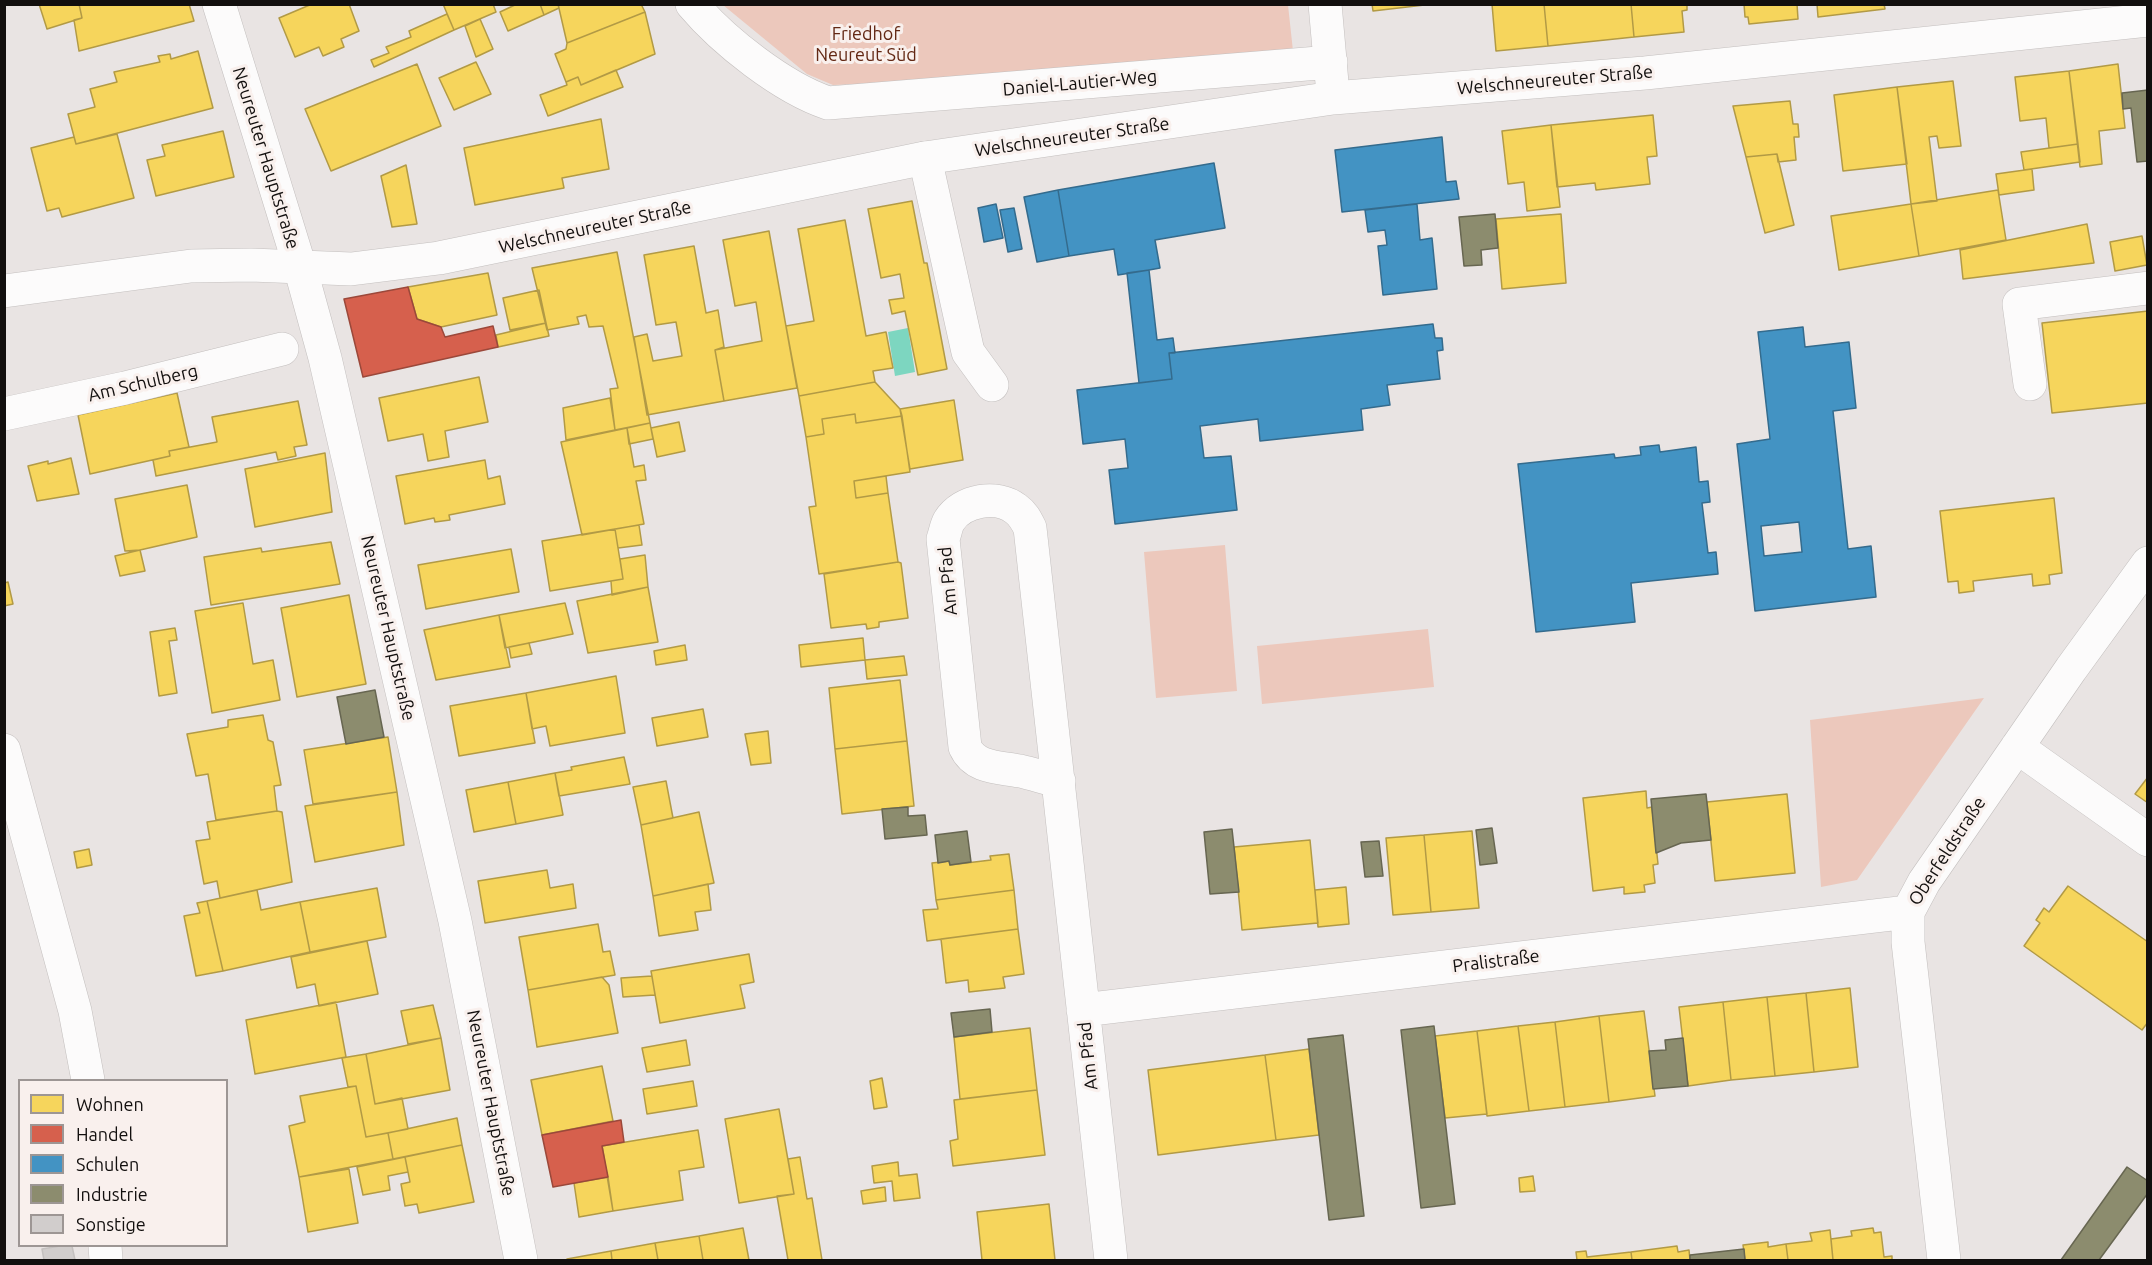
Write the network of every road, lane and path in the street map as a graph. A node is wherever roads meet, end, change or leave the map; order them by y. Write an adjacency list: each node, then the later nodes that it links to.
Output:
1 (219, 4): 8 (street, Neureuter Hauptstraße)
2 (692, 4): 5 (street, Daniel-Lautier-Weg)
3 (1325, 4): 5 (street)
4 (2148, 20): 6 (street, Welschneureuter Straße)
5 (1331, 62): 6 (street)
6 (1334, 98): 7 (street, Welschneureuter Straße)
7 (925, 158): 8 (street, Welschneureuter Straße); 13 (street)
8 (300, 267): 10 (street, Welschneureuter Straße); 23 (street, Neureuter Hauptstraße)
9 (2148, 288): 12 (street)
10 (4, 291)
11 (282, 349): 14 (street, Am Schulberg)
12 (2030, 384)
13 (992, 385)
14 (4, 414)
15 (2148, 563): 16 (street, Oberfeldstraße)
16 (2017, 747): 19 (street); 20 (street, Oberfeldstraße)
17 (4, 750): 22 (street)
18 (1059, 781): 18 (street, Am Pfad); 21 (street, Am Pfad)
19 (2148, 840)
20 (1908, 912): 21 (street, Pralistraße); 25 (street, Oberfeldstraße)
21 (1083, 1011): 24 (street, Am Pfad)
22 (88, 1079)
23 (521, 1260)
24 (1111, 1260)
25 (1944, 1260)

